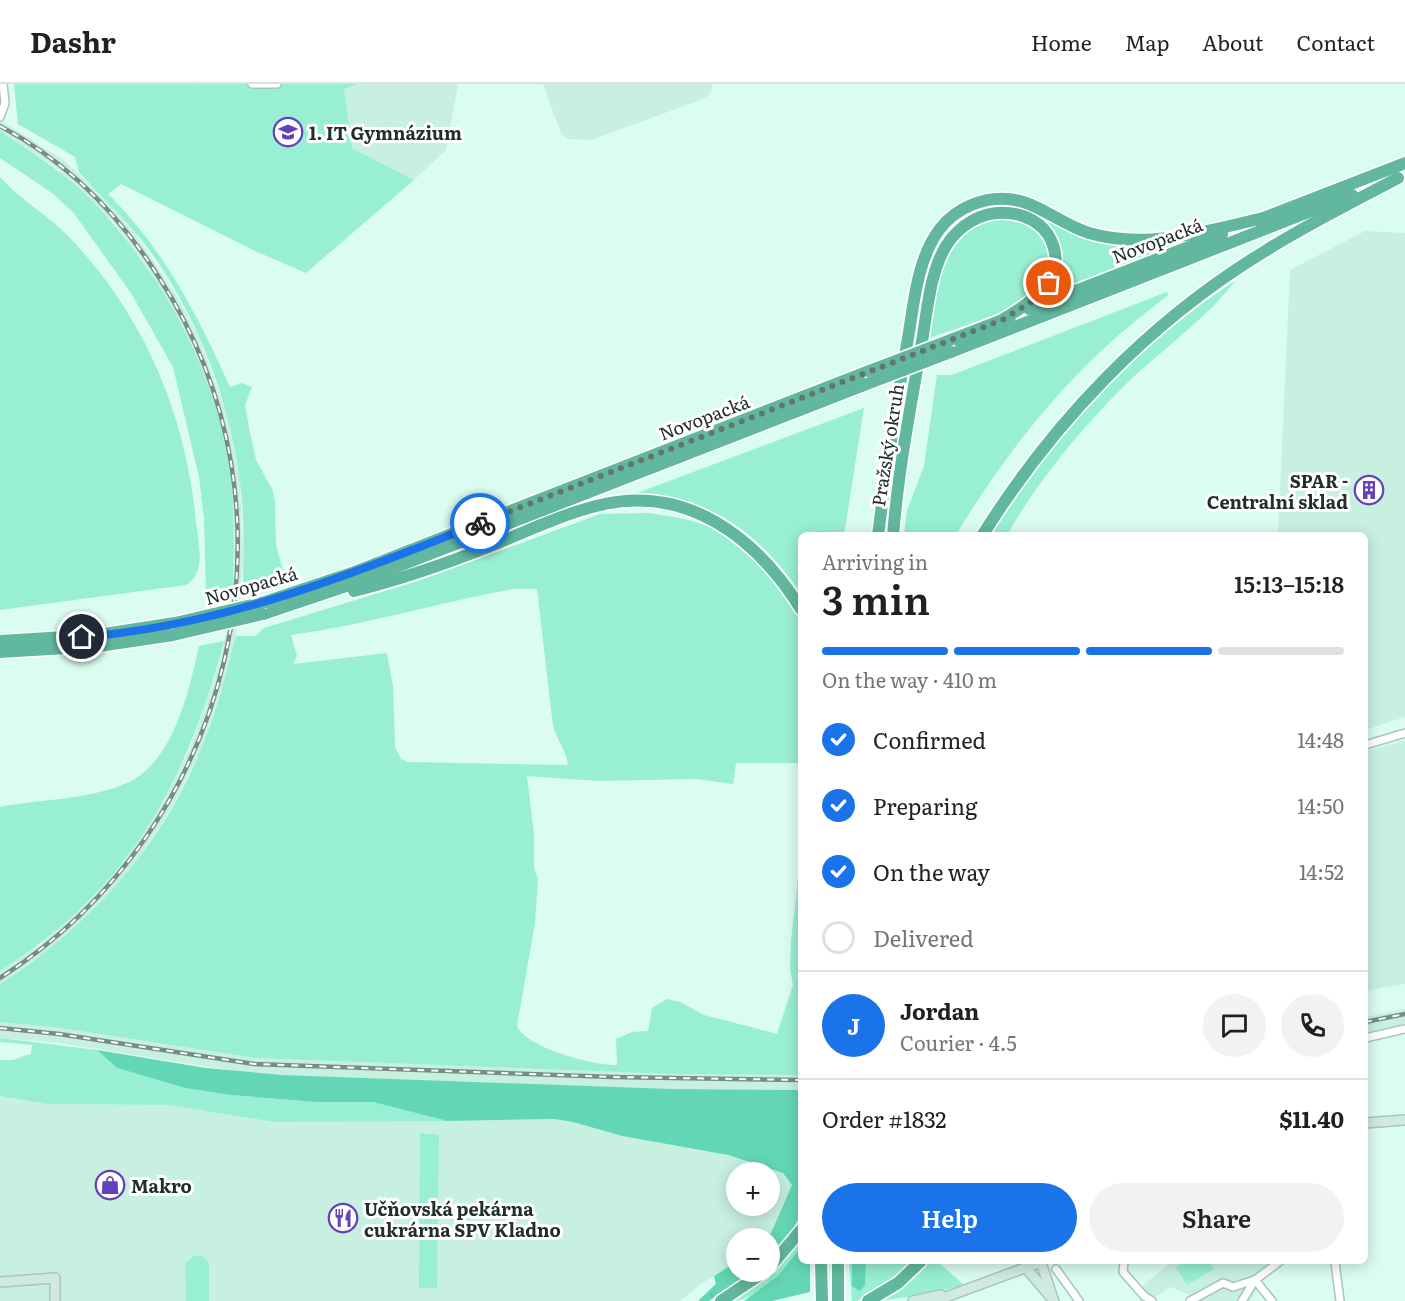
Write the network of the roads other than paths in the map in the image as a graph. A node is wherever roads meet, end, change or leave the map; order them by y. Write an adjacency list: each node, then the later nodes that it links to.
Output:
1 (3, 84): 4 (street)
2 (252, 84): 3 (street)
3 (277, 84)
4 (1, 115)
5 (1405, 163): 7 (highway, Novopacká)
6 (1402, 177): 9 (highway, Novopacká); 12 (highway)
7 (1263, 218): 8 (highway, Novopacká); 10 (highway, Pražský okruh)
8 (1002, 320): 9 (highway, Novopacká); 11 (highway, Pražský okruh)
9 (952, 345): 14 (highway, Novopacká, bridge); 14 (highway, Novopacká, bridge)
10 (879, 532)
11 (893, 532)
12 (984, 532)
13 (798, 605): 14 (highway)
14 (264, 608): 15 (highway, Novopacká, bridge)
15 (174, 629): 16 (highway, Novopacká); 17 (highway, Novopacká)
16 (0, 641)
17 (0, 652)
18 (1405, 733): 19 (street)
19 (1368, 744)
20 (1405, 1029): 21 (street)
21 (1368, 1037)
22 (1405, 1120): 23 (main road)
23 (1368, 1123)
24 (798, 1234): 25 (highway)
25 (780, 1255)
26 (821, 1264): 40 (highway)
27 (838, 1264): 39 (highway)
28 (918, 1264): 44 (highway)
29 (1042, 1264): 47 (main road)
30 (1124, 1264): 49 (street)
31 (1276, 1264): 35 (street)
32 (1335, 1264): 53 (street)
33 (1023, 1265): 38 (main road); 47 (main road)
34 (1056, 1269): 41 (street)
35 (1255, 1280): 50 (street); 51 (street); 52 (street)
36 (0, 1282): 42 (main road)
37 (749, 1282): 43 (highway)
38 (981, 1285): 45 (main road); 46 (main road)
39 (838, 1296)
40 (822, 1297)
41 (1077, 1298): 48 (street)
42 (55, 1301)
43 (721, 1301)
44 (868, 1301)
45 (912, 1301)
46 (935, 1301)
47 (1054, 1301)
48 (1069, 1301)
49 (1152, 1301)
50 (1190, 1301)
51 (1242, 1301)
52 (1272, 1301)
53 (1340, 1301)

